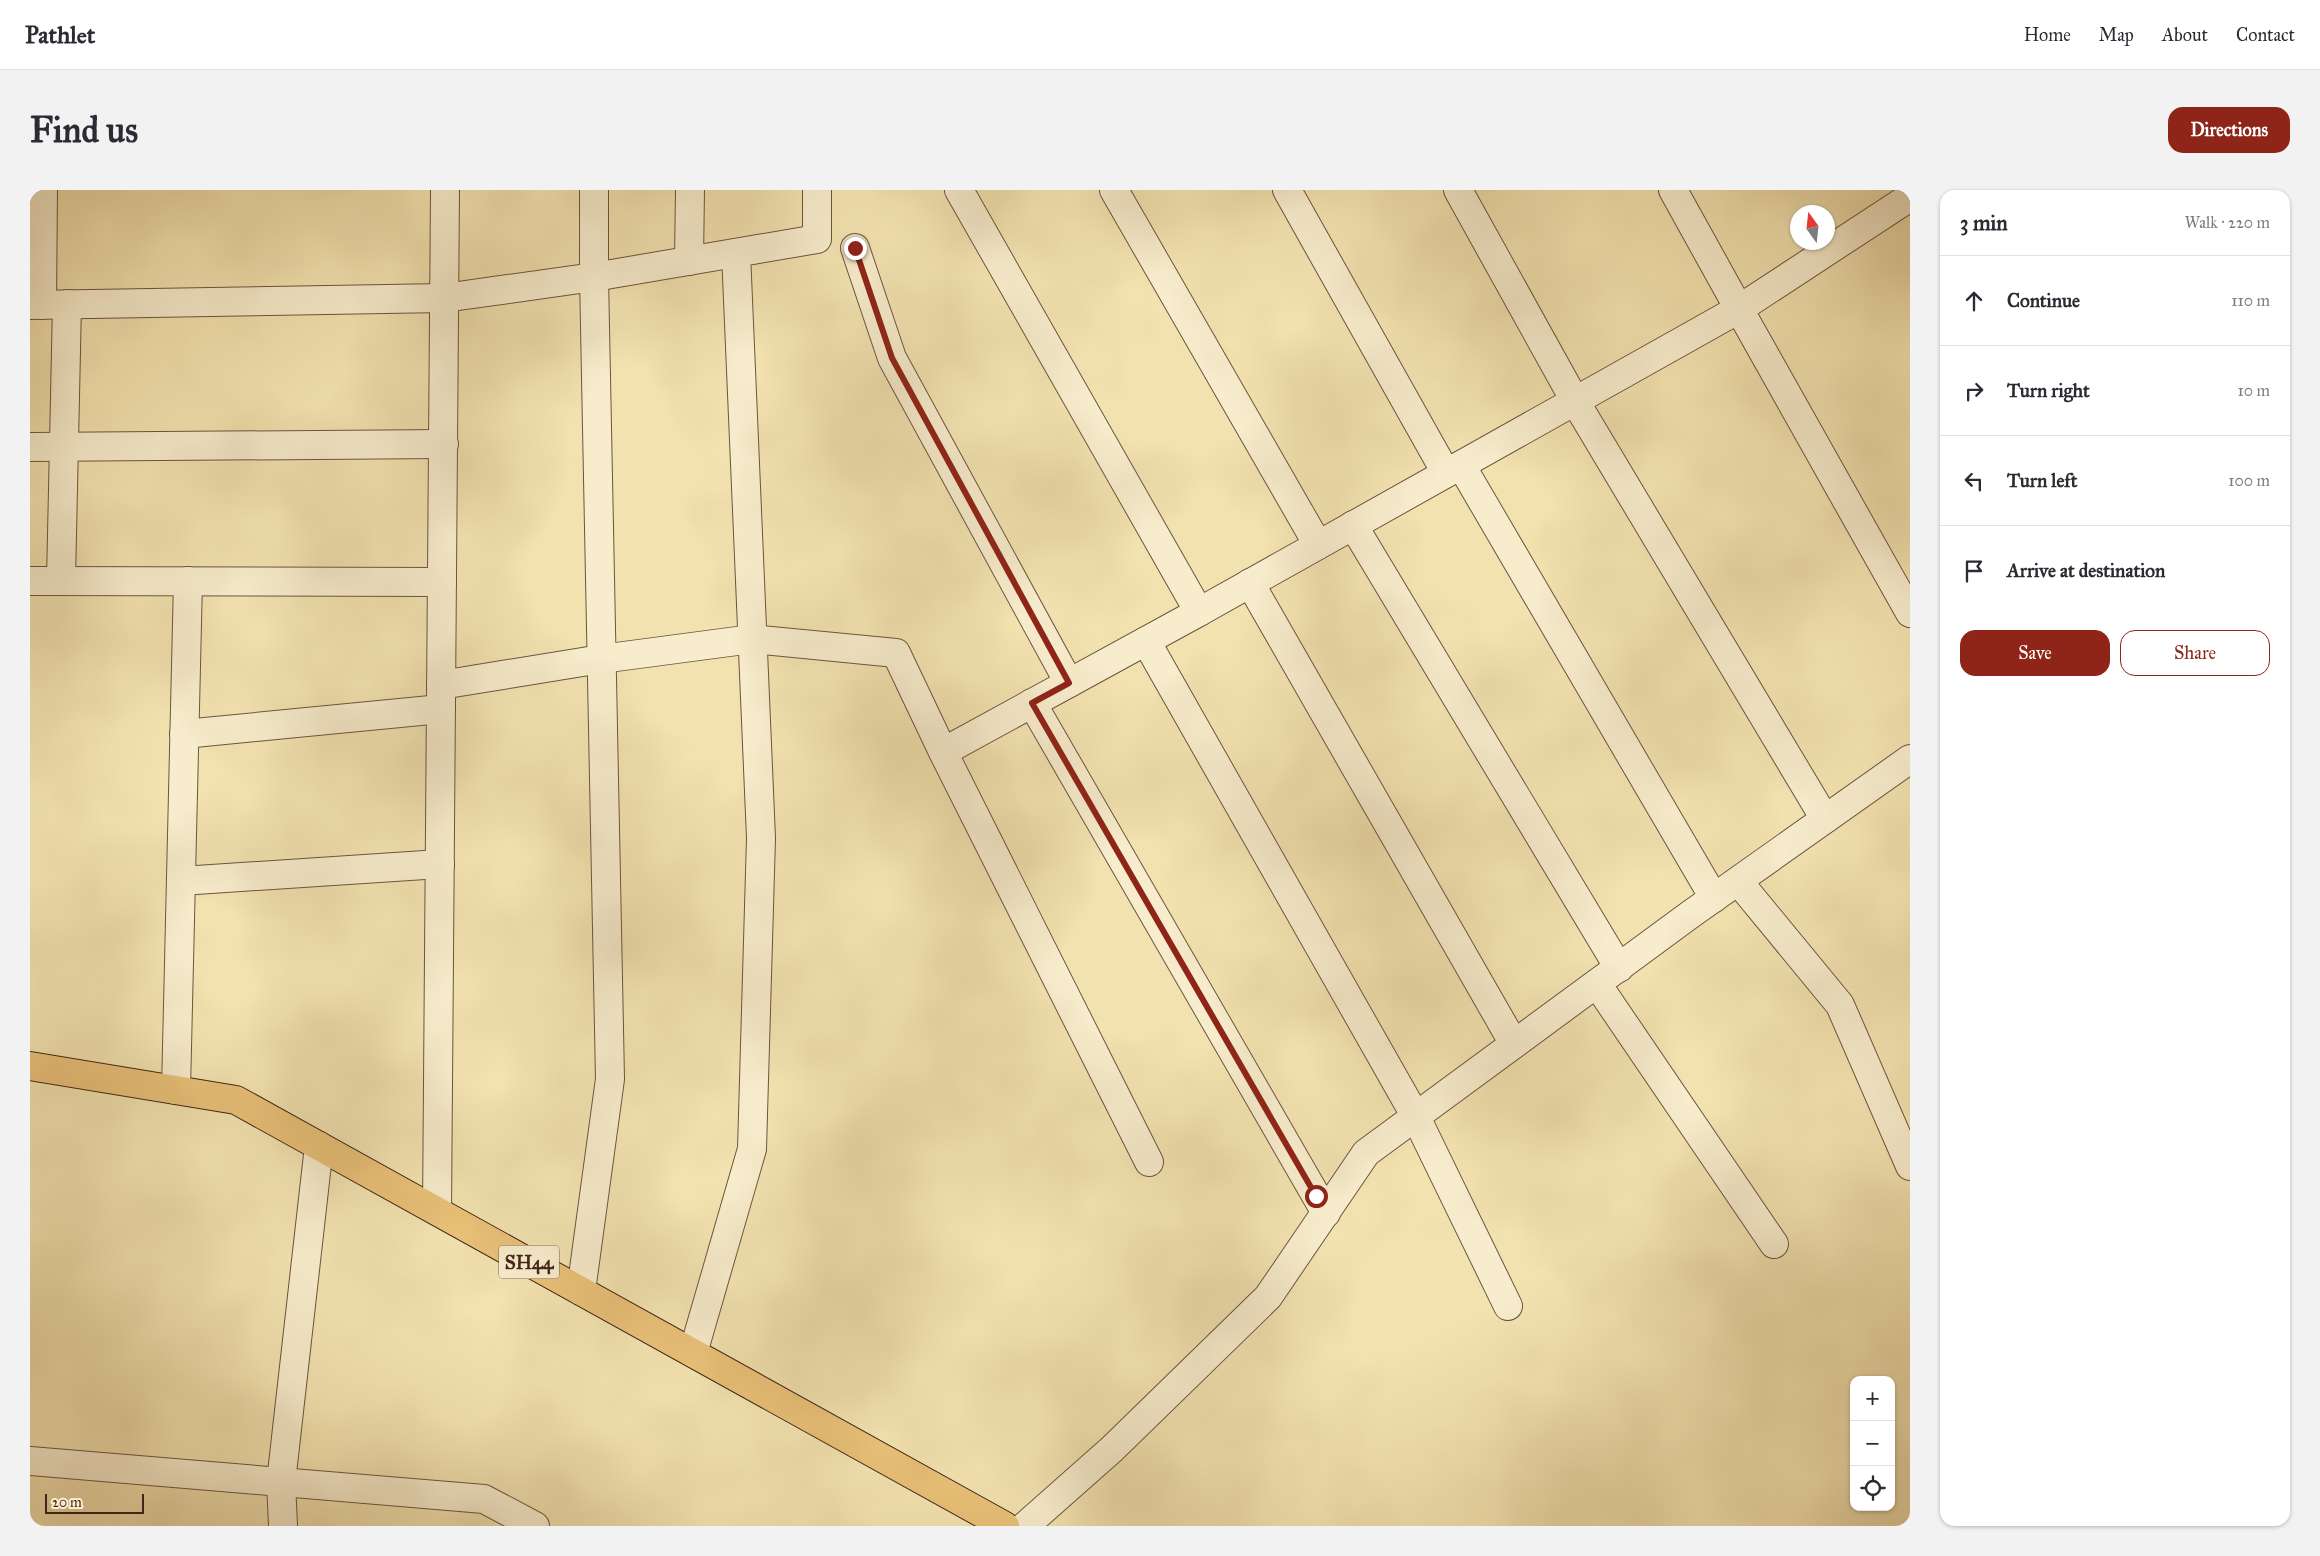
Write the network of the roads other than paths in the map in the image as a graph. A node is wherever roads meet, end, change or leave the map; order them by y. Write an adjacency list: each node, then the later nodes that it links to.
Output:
1 (43, 190): 17 (street)
2 (446, 190): 16 (street)
3 (594, 190): 15 (street)
4 (690, 190): 14 (street)
5 (817, 190): 13 (street)
6 (959, 190): 31 (street)
7 (1114, 190): 25 (street)
8 (1287, 190): 23 (street)
9 (1458, 190): 19 (street)
10 (1673, 190): 18 (street)
11 (1910, 196): 18 (street)
12 (855, 248): 36 (street)
13 (736, 253): 14 (street); 33 (street)
14 (689, 261): 15 (street)
15 (594, 277): 16 (street); 35 (street)
16 (444, 298): 17 (street); 20 (street)
17 (46, 305): 22 (street)
18 (1739, 309): 19 (street); 32 (street)
19 (1575, 401): 23 (street); 42 (street)
20 (444, 444): 22 (street); 29 (street)
21 (30, 447): 22 (street)
22 (64, 447): 27 (street)
23 (1453, 469): 24 (street); 46 (street)
24 (1353, 525): 25 (street); 47 (street)
25 (1318, 545): 30 (street)
26 (30, 581): 27 (street)
27 (62, 581): 28 (street)
28 (188, 581): 29 (street); 39 (street)
29 (442, 582): 37 (street)
30 (1250, 583): 31 (street); 49 (street)
31 (1199, 612): 34 (street)
32 (1910, 613)
33 (752, 639): 35 (street); 40 (street); 61 (street)
34 (1146, 641): 36 (street); 52 (street)
35 (601, 660): 37 (street); 59 (street)
36 (1069, 683): 38 (street)
37 (441, 697): 39 (street); 43 (street)
38 (1032, 703): 40 (street); 57 (street)
39 (184, 734): 45 (street)
40 (942, 752): 54 (street)
41 (1910, 759): 42 (street)
42 (1825, 819): 44 (street)
43 (440, 864): 45 (street); 56 (street)
44 (1738, 880): 46 (street); 55 (street)
45 (181, 881): 51 (street)
46 (1714, 898): 47 (street)
47 (1618, 968): 48 (street)
48 (1597, 984): 49 (street); 58 (street)
49 (1514, 1044): 52 (street)
50 (30, 1066): 51 (main road, SH44)
51 (176, 1090): 53 (main road, SH44)
52 (1416, 1117): 57 (street); 60 (street)
53 (319, 1146): 56 (main road, SH44); 63 (street)
54 (1149, 1162)
55 (1910, 1166)
56 (437, 1211): 59 (main road, SH44)
57 (1326, 1212): 67 (street)
58 (1774, 1244)
59 (582, 1291): 61 (main road, SH44)
60 (1508, 1306)
61 (692, 1353): 66 (main road, SH44)
62 (30, 1461): 63 (street)
63 (281, 1482): 64 (street); 65 (street)
64 (283, 1526)
65 (535, 1526)
66 (1005, 1526)
67 (1025, 1526)

